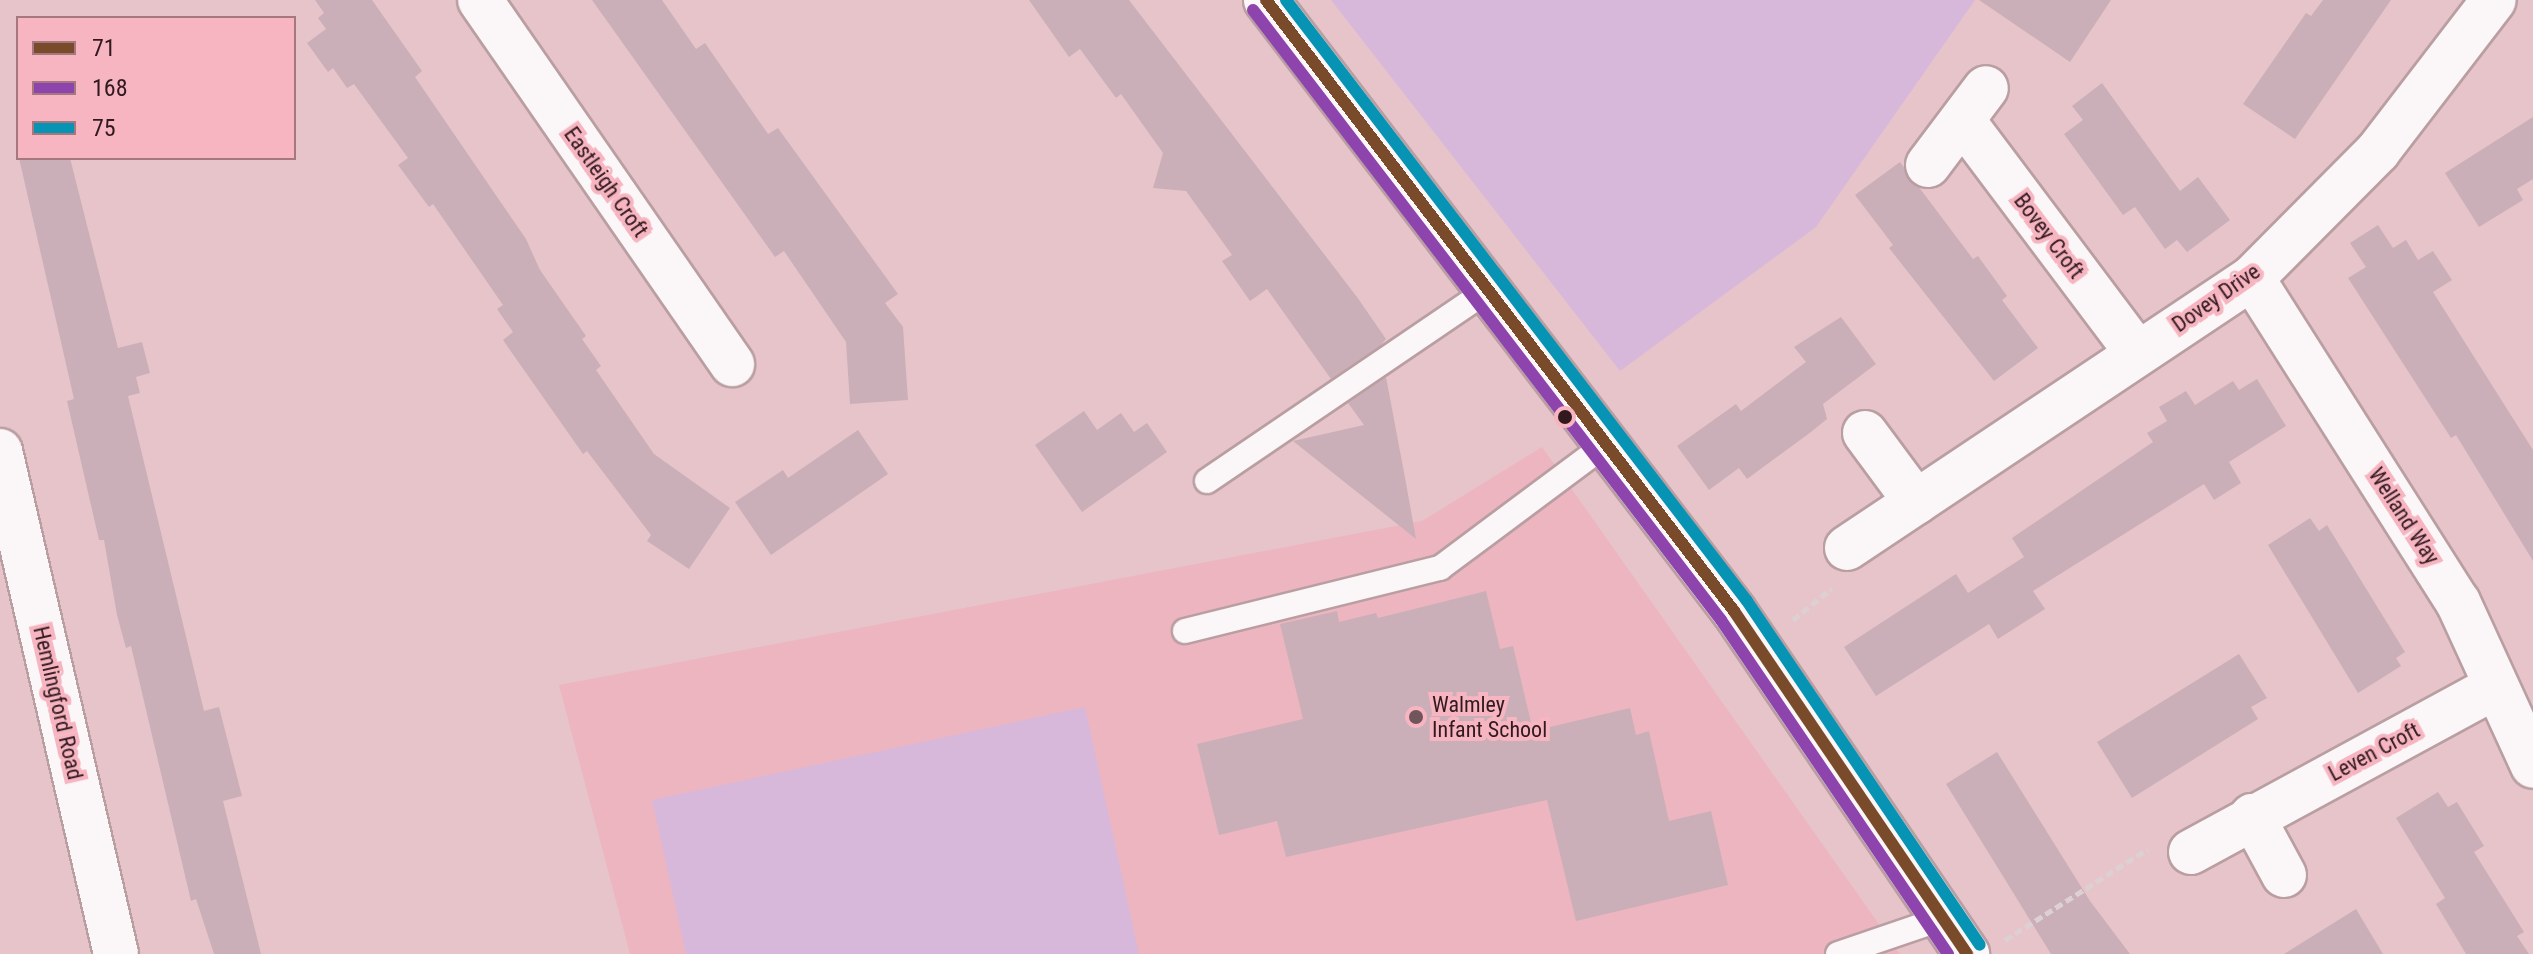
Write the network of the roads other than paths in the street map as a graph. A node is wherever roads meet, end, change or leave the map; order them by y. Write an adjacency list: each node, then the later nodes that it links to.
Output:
1 (480, 0): 8 (street, Eastleigh Croft)
2 (1266, 0): 6 (street)
3 (2494, 0): 5 (street, Dovey Drive)
4 (1928, 165): 7 (street, Bovey Croft)
5 (2252, 278): 7 (street, Dovey Drive); 16 (street, Welland Way)
6 (1491, 288): 10 (street); 12 (lane)
7 (2136, 351): 13 (street, Dovey Drive)
8 (732, 364)
9 (1865, 433): 13 (street)
10 (1608, 443): 15 (lane); 21 (street)
11 (0, 451): 23 (street, Hemlingford Road)
12 (1207, 481)
13 (1916, 502): 14 (street, Dovey Drive)
14 (1847, 548)
15 (1185, 631)
16 (2495, 687): 17 (street, Welland Way); 18 (street, Leven Croft)
17 (2533, 766)
18 (2252, 816): 19 (street, Leven Croft); 20 (street)
19 (2191, 852)
20 (2284, 875)
21 (1944, 918): 22 (street); 24 (lane)
22 (1983, 950)
23 (116, 954)
24 (1838, 954)

